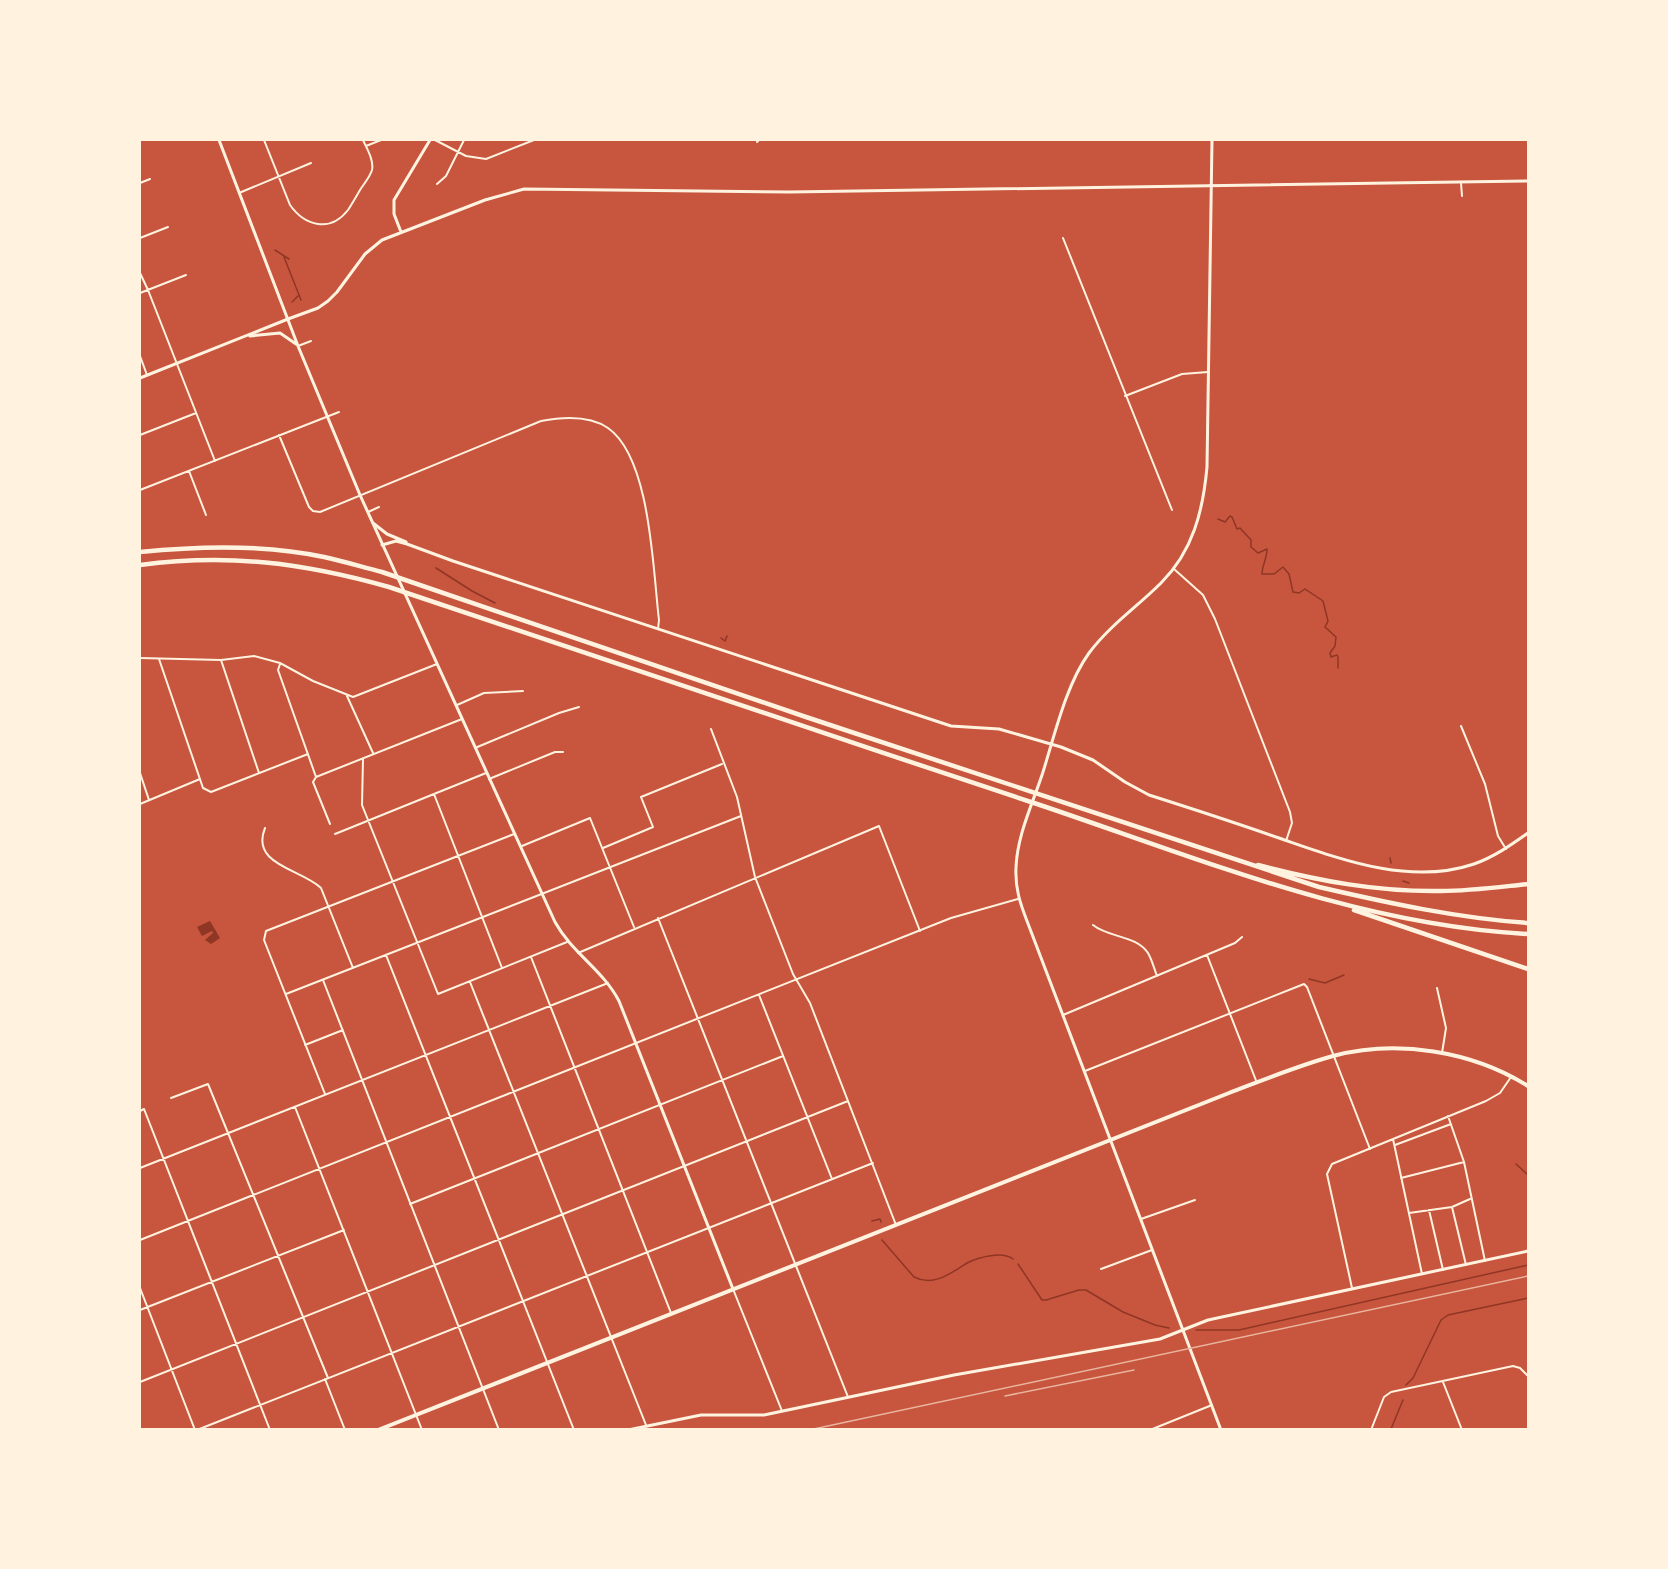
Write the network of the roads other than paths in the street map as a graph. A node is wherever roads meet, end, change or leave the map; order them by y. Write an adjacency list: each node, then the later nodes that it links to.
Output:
1 (219, 140): 20 (street)
2 (264, 140): 13 (street)
3 (363, 140): 10 (street)
4 (381, 140): 10 (street)
5 (430, 140): 23 (street)
6 (435, 140): 11 (street)
7 (464, 140): 11 (street)
8 (534, 140): 11 (street)
9 (1212, 140): 19 (street)
10 (366, 146): 13 (street)
11 (457, 151): 18 (street)
12 (310, 163): 13 (street)
13 (278, 177): 20 (street)
14 (150, 178): 16 (street)
15 (1528, 181): 17 (street)
16 (140, 183)
17 (1461, 183): 19 (street); 21 (street)
18 (437, 184)
19 (1212, 185): 23 (street); 36 (street)
20 (239, 193): 30 (street)
21 (1462, 196)
22 (168, 227): 24 (street)
23 (401, 232): 30 (street)
24 (140, 238)
25 (1063, 238): 39 (street)
26 (140, 273): 28 (street)
27 (186, 275): 28 (street)
28 (148, 290): 29 (street); 35 (street)
29 (140, 293)
30 (288, 319): 31 (street); 33 (street)
31 (245, 337): 33 (street); 35 (street)
32 (311, 341): 33 (street)
33 (298, 346): 42 (street)
34 (140, 356): 37 (street)
35 (177, 364): 37 (street); 41 (street)
36 (1209, 372): 39 (street); 58 (street)
37 (147, 375): 38 (street)
38 (140, 378)
39 (1125, 396): 50 (street)
40 (339, 412): 42 (street)
41 (197, 413): 43 (street); 45 (street)
42 (327, 417): 44 (street); 48 (street)
43 (140, 435)
44 (279, 435): 45 (street); 48 (street)
45 (215, 461): 46 (street)
46 (189, 471): 47 (street); 52 (street)
47 (140, 490)
48 (360, 495): 51 (street); 59 (street)
49 (379, 507): 51 (street)
50 (1172, 510)
51 (368, 512): 53 (street)
52 (206, 515)
53 (373, 523): 54 (street); 55 (street)
54 (407, 544): 55 (street); 59 (street)
55 (382, 545): 64 (street)
56 (140, 552): 99 (highway)
57 (140, 565): 106 (highway)
58 (1174, 569): 72 (street); 95 (street)
59 (658, 629): 72 (street)
60 (140, 658): 61 (street)
61 (158, 658): 62 (street); 83 (street)
62 (221, 660): 63 (street); 79 (street)
63 (280, 663): 66 (street); 75 (street)
64 (437, 664): 66 (street); 67 (street)
65 (523, 691): 67 (street)
66 (348, 696): 76 (street)
67 (456, 705): 69 (street)
68 (579, 707): 73 (street)
69 (462, 719): 73 (street); 76 (street)
70 (1461, 726): 98 (street)
71 (711, 729): 78 (street)
72 (1051, 743): 95 (street); 107 (street)
73 (475, 748): 81 (street)
74 (563, 752): 84 (street)
75 (308, 754): 79 (street); 82 (street)
76 (374, 754): 77 (street)
77 (363, 759): 82 (street); 89 (street)
78 (723, 763): 88 (street); 97 (street)
79 (259, 772): 83 (street)
80 (140, 773): 86 (street)
81 (486, 773): 84 (street); 85 (street)
82 (316, 777): 90 (street)
83 (200, 779): 86 (street)
84 (489, 779): 94 (street)
85 (434, 794): 89 (street); 100 (street)
86 (149, 800): 87 (street)
87 (140, 804)
88 (741, 816): 101 (street); 102 (street)
89 (369, 820): 93 (street); 103 (street)
90 (330, 824)
91 (265, 828): 108 (street)
92 (1528, 833): 98 (street)
93 (335, 834)
94 (514, 834): 96 (street); 100 (street)
95 (1286, 841): 98 (street)
96 (520, 847): 97 (street); 105 (street)
97 (603, 848): 101 (street)
98 (1506, 849)
99 (1217, 854): 104 (highway); 111 (highway)
100 (458, 856): 103 (street); 109 (street)
101 (610, 867): 105 (street); 113 (street)
102 (755, 877): 110 (street); 114 (street); 128 (street)
103 (393, 881): 108 (street); 117 (street)
104 (1528, 884)
105 (542, 894): 109 (street); 118 (street)
106 (1311, 896): 115 (highway); 125 (highway)
107 (1018, 899): 114 (street); 136 (street)
108 (328, 907): 123 (street); 132 (street)
109 (482, 917): 117 (street); 124 (street)
110 (658, 918): 113 (street); 137 (street)
111 (1528, 923)
112 (1093, 925): 126 (street)
113 (634, 927): 119 (street)
114 (920, 931): 128 (street)
115 (1528, 934)
116 (1242, 937): 121 (street)
117 (417, 942): 120 (street); 129 (street)
118 (567, 942): 119 (street); 122 (street)
119 (578, 952): 130 (street)
120 (386, 955): 123 (street); 143 (street)
121 (1207, 955): 126 (street); 135 (street)
122 (531, 957): 124 (street); 134 (street)
123 (353, 968): 127 (street)
124 (502, 968): 129 (street)
125 (1528, 969)
126 (1157, 976): 136 (street)
127 (323, 980): 132 (street); 138 (street)
128 (797, 980): 133 (street); 156 (street)
129 (470, 982): 139 (street)
130 (608, 982): 134 (street); 140 (street)
131 (1437, 988): 142 (street)
132 (286, 994): 141 (street)
133 (759, 995): 137 (street); 144 (street)
134 (551, 1006): 139 (street); 146 (street)
135 (1229, 1013): 145 (street); 147 (street); 151 (street)
136 (1063, 1015): 147 (street)
137 (698, 1019): 140 (street); 149 (street)
138 (343, 1030): 141 (street); 150 (street)
139 (489, 1030): 143 (street); 153 (street)
140 (636, 1043): 146 (street); 157 (street)
141 (305, 1045): 154 (street)
142 (1442, 1053): 145 (main road); 148 (main road)
143 (426, 1055): 150 (street); 161 (street)
144 (783, 1056): 149 (street); 162 (street)
145 (1334, 1056): 151 (main road); 171 (street)
146 (575, 1067): 153 (street); 164 (street)
147 (1084, 1071): 167 (street)
148 (1511, 1077): 152 (main road); 160 (street)
149 (722, 1080): 157 (street); 168 (street)
150 (362, 1081): 154 (street); 169 (street)
151 (1257, 1083): 167 (main road)
152 (1528, 1085)
153 (514, 1092): 161 (street); 172 (street)
154 (326, 1095): 158 (street)
155 (171, 1098): 165 (street)
156 (848, 1101): 162 (street); 175 (street)
157 (661, 1105): 164 (street); 176 (street)
158 (295, 1107): 165 (street); 178 (street)
159 (140, 1111): 173 (street)
160 (1448, 1116): 163 (street); 166 (street)
161 (450, 1117): 169 (street); 179 (street)
162 (808, 1117): 168 (street); 181 (street)
163 (1451, 1124): 170 (street); 174 (street)
164 (599, 1129): 172 (street); 182 (street)
165 (228, 1133): 173 (street); 183 (street)
166 (1393, 1139): 170 (street); 171 (street)
167 (1110, 1140): 192 (street); 194 (main road)
168 (746, 1142): 176 (street); 186 (street)
169 (385, 1143): 178 (street); 187 (street)
170 (1394, 1146): 180 (street)
171 (1370, 1149): 214 (street)
172 (538, 1153): 179 (street); 191 (street)
173 (163, 1159): 177 (street); 193 (street)
174 (1464, 1162): 180 (street); 184 (street)
175 (873, 1163): 181 (street); 194 (street)
176 (685, 1166): 182 (street); 195 (street)
177 (140, 1168)
178 (319, 1169): 183 (street); 196 (street)
179 (474, 1178): 187 (street); 198 (street)
180 (1401, 1178): 190 (street)
181 (832, 1179): 186 (street)
182 (624, 1190): 191 (street); 201 (street)
183 (253, 1195): 193 (street); 202 (street)
184 (1471, 1199): 188 (street); 203 (street)
185 (1194, 1200): 192 (street)
186 (771, 1203): 195 (street); 204 (street)
187 (410, 1204): 205 (street)
188 (1452, 1207): 189 (street); 206 (street)
189 (1429, 1210): 190 (street); 208 (street)
190 (1409, 1213): 209 (street)
191 (562, 1215): 198 (street); 210 (street)
192 (1141, 1219): 199 (street)
193 (188, 1221): 197 (street); 211 (street)
194 (896, 1225): 204 (main road)
195 (709, 1227): 201 (street); 213 (street)
196 (344, 1230): 202 (street); 215 (street)
197 (140, 1240)
198 (498, 1240): 205 (street); 216 (street)
199 (1152, 1249): 207 (street); 222 (street)
200 (1528, 1251): 203 (street)
201 (647, 1252): 210 (street); 219 (street)
202 (278, 1256): 211 (street); 220 (street)
203 (1485, 1261): 206 (street)
204 (795, 1264): 213 (main road); 233 (street)
205 (434, 1265): 215 (street); 221 (street)
206 (1466, 1265): 208 (street)
207 (1101, 1269)
208 (1443, 1270): 209 (street)
209 (1422, 1275): 214 (street)
210 (586, 1276): 216 (street); 223 (street)
211 (212, 1282): 217 (street); 224 (street)
212 (140, 1288): 217 (street)
213 (733, 1289): 219 (main road); 236 (street)
214 (1352, 1289): 222 (street)
215 (368, 1291): 220 (street); 225 (street)
216 (523, 1302): 221 (street); 226 (street)
217 (147, 1307): 218 (street); 227 (street)
218 (140, 1310)
219 (671, 1313): 223 (main road)
220 (303, 1317): 224 (street); 229 (street)
221 (459, 1327): 225 (street); 232 (street)
222 (1182, 1330): 233 (street); 235 (street)
223 (610, 1337): 226 (main road); 238 (street)
224 (237, 1343): 227 (street); 234 (street)
225 (392, 1353): 229 (street); 237 (street)
226 (547, 1362): 232 (main road); 245 (street)
227 (171, 1369): 231 (street); 239 (street)
228 (1528, 1376): 230 (street)
229 (327, 1378): 234 (street); 241 (street)
230 (1443, 1381): 249 (street); 250 (street)
231 (140, 1382)
232 (482, 1388): 237 (main road); 244 (street)
233 (848, 1397): 236 (street)
234 (261, 1405): 239 (street); 240 (street)
235 (1212, 1405): 247 (street); 248 (street)
236 (782, 1411): 238 (street)
237 (416, 1414): 242 (main road); 243 (street)
238 (646, 1426): 246 (street)
239 (196, 1430)
240 (270, 1430)
241 (345, 1430)
242 (378, 1430)
243 (422, 1430)
244 (499, 1430)
245 (574, 1430)
246 (628, 1430)
247 (1150, 1430)
248 (1221, 1430)
249 (1371, 1430)
250 (1462, 1430)

